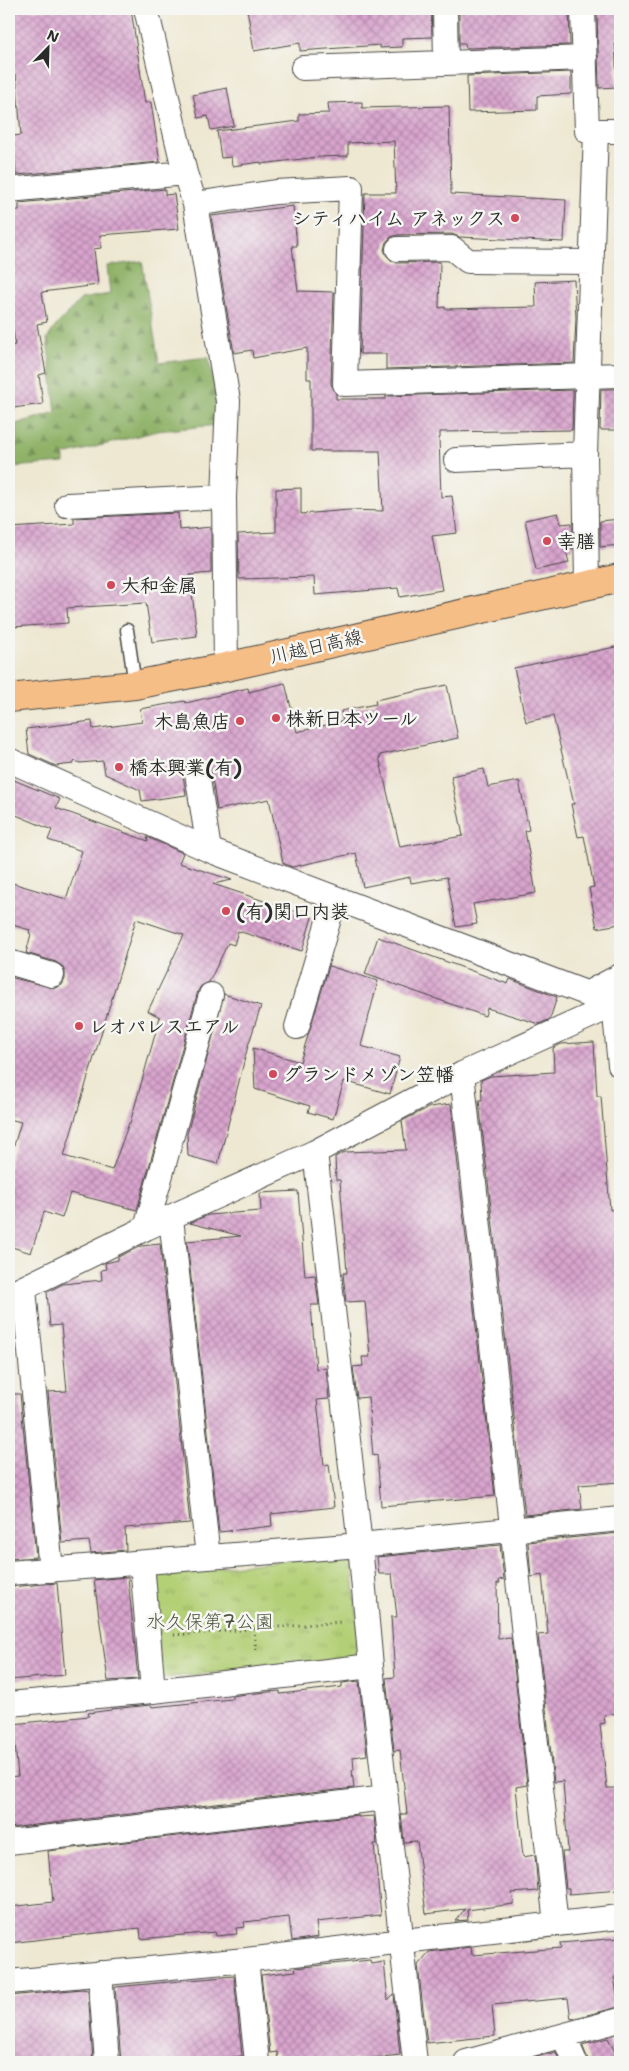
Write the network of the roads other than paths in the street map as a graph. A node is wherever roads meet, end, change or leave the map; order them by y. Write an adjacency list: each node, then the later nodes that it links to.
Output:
1 (146, 9): 9 (street)
2 (444, 9): 5 (street)
3 (583, 9): 4 (street)
4 (585, 58): 5 (street); 7 (street)
5 (446, 63): 6 (street)
6 (303, 68)
7 (596, 131): 8 (street); 13 (street)
8 (620, 131)
9 (185, 173): 10 (street); 11 (street)
10 (9, 190)
11 (195, 204): 15 (street); 18 (street)
12 (398, 249): 13 (street)
13 (592, 262): 15 (street)
14 (620, 375): 15 (street)
15 (587, 377): 16 (street)
16 (585, 454): 17 (street); 21 (street)
17 (456, 460)
18 (224, 497): 19 (street); 23 (street)
19 (67, 506)
20 (620, 578): 21 (main road, 川越日高線)
21 (587, 586): 23 (main road, 川越日高線)
22 (127, 630): 24 (lane)
23 (226, 667): 24 (main road, 川越日高線)
24 (135, 685): 25 (main road, 川越日高線)
25 (9, 698)
26 (9, 760): 28 (street)
27 (197, 773): 28 (street)
28 (209, 850): 29 (street)
29 (335, 898): 33 (street); 36 (street)
30 (9, 962): 31 (street)
31 (52, 975)
32 (620, 976): 33 (street)
33 (586, 994): 35 (street)
34 (211, 995): 41 (street)
35 (617, 1005): 37 (street); 38 (street)
36 (297, 1026)
37 (620, 1066)
38 (462, 1074): 39 (street); 44 (street)
39 (315, 1152): 40 (street); 45 (street)
40 (171, 1218): 41 (street); 46 (street)
41 (146, 1228): 42 (street)
42 (16, 1292): 48 (street)
43 (620, 1519): 44 (street)
44 (512, 1531): 45 (street); 56 (street)
45 (360, 1545): 46 (street); 50 (street)
46 (208, 1558): 47 (street)
47 (142, 1563): 48 (street); 51 (street)
48 (51, 1570): 49 (street)
49 (9, 1574)
50 (371, 1666): 51 (street); 53 (street)
51 (154, 1691): 52 (street)
52 (9, 1704)
53 (386, 1798): 54 (street); 57 (street)
54 (9, 1842)
55 (620, 1918): 56 (street)
56 (556, 1924): 57 (street)
57 (403, 1941): 58 (street); 65 (street)
58 (246, 1960): 59 (street); 64 (street)
59 (100, 1973): 60 (street); 63 (street)
60 (9, 1982)
61 (620, 2020): 62 (street)
62 (564, 2037): 66 (street); 67 (street)
63 (107, 2062)
64 (257, 2062)
65 (415, 2062)
66 (466, 2062)
67 (575, 2062)

